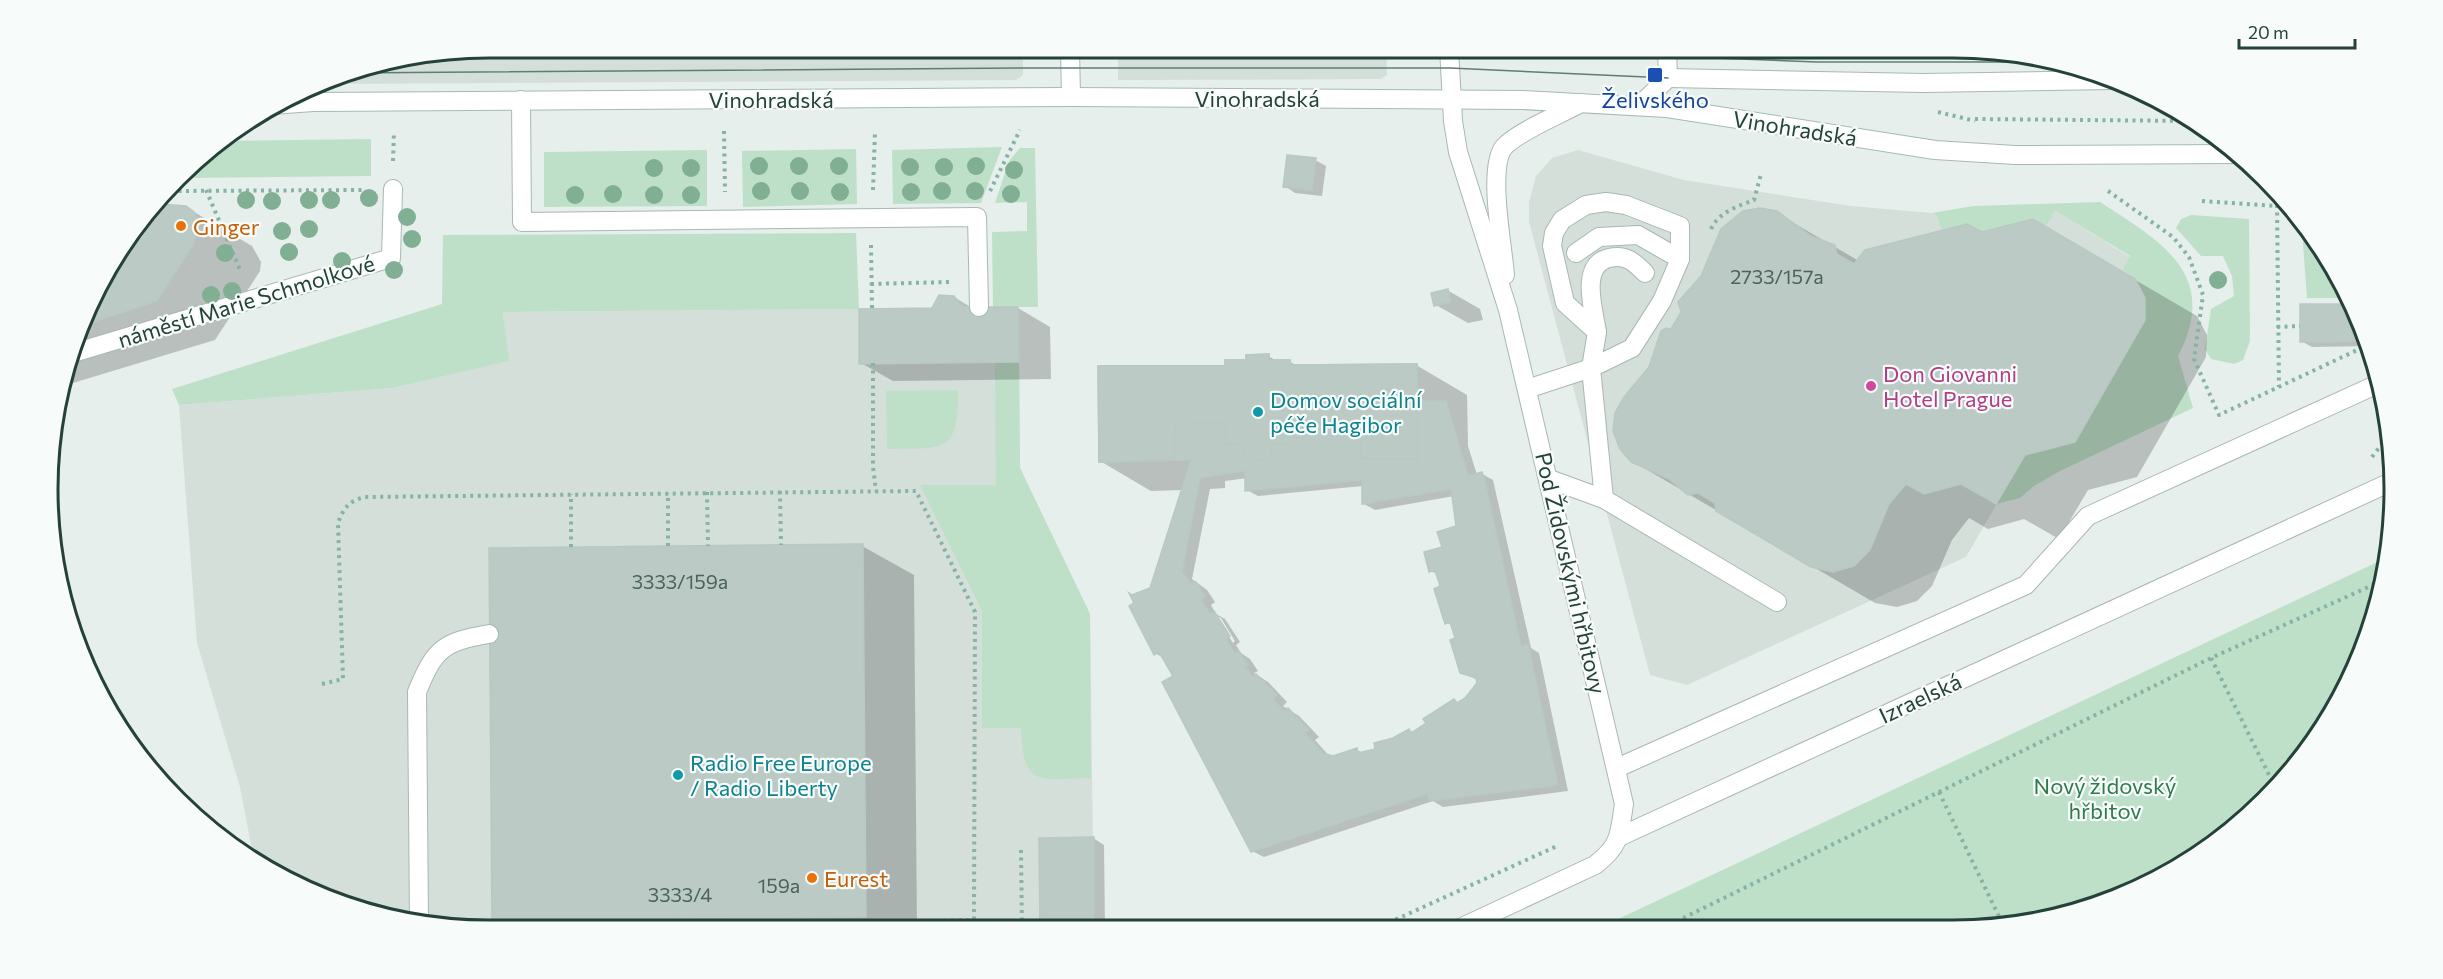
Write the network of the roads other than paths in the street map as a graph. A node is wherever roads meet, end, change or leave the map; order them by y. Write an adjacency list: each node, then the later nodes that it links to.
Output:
1 (1070, 58): 6 (main road)
2 (1449, 58): 7 (main road, Pod Židovskými hřbitovy)
3 (1667, 58): 4 (main road)
4 (1668, 78): 5 (main road); 11 (main road)
5 (2089, 80)
6 (1071, 97): 7 (main road, Vinohradská); 8 (main road, Vinohradská)
7 (1451, 98): 10 (main road, Vinohradská); 18 (main road, Pod Židovskými hřbitovy)
8 (521, 100): 9 (main road, Vinohradská); 17 (main road)
9 (299, 103)
10 (1581, 103): 11 (main road, Vinohradská); 18 (main road, Pod Židovskými hřbitovy)
11 (1639, 106): 12 (main road, Vinohradská)
12 (2224, 154)
13 (393, 189): 20 (main road, náměstí Marie Schmolkové)
14 (1576, 253): 15 (main road)
15 (1680, 259): 19 (main road); 21 (main road)
16 (1645, 273): 19 (main road)
17 (979, 307)
18 (1508, 310): 23 (main road, Pod Židovskými hřbitovy)
19 (1597, 332): 21 (main road)
20 (81, 351)
21 (1591, 368): 23 (main road); 26 (main road)
22 (2372, 386): 29 (main road)
23 (1527, 389): 24 (main road, Pod Židovskými hřbitovy)
24 (1549, 480): 26 (main road); 29 (main road, Pod Židovskými hřbitovy)
25 (2384, 485): 30 (main road, Izraelská)
26 (1604, 499): 27 (main road)
27 (1777, 602)
28 (489, 633): 31 (main road)
29 (1617, 768): 30 (main road, Pod Židovskými hřbitovy)
30 (1619, 837): 32 (main road, Izraelská)
31 (419, 914)
32 (1475, 920)

